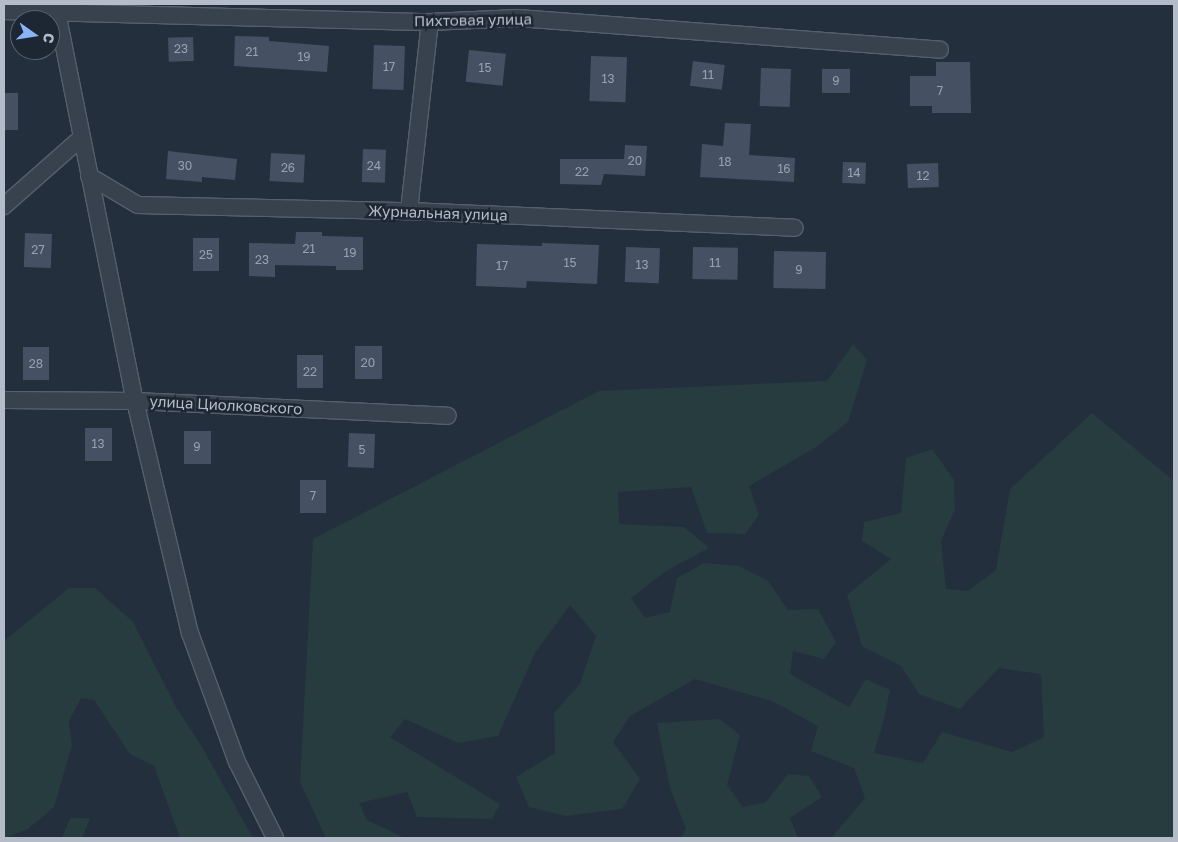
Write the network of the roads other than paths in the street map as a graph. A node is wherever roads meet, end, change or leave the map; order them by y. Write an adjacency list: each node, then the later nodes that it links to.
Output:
1 (57, 8): 2 (street, Пихтовая улица); 4 (street, Пихтовая улица); 6 (street)
2 (4, 11)
3 (520, 11): 4 (street, Пихтовая улица); 5 (street, Пихтовая улица)
4 (430, 22): 9 (street)
5 (940, 50)
6 (81, 138): 7 (street); 8 (street)
7 (89, 176): 9 (street, Журнальная улица); 12 (street)
8 (4, 206)
9 (408, 211): 10 (street, Журнальная улица)
10 (795, 228)
11 (4, 400): 12 (street, улица Циолковского)
12 (135, 401): 13 (street, улица Циолковского); 14 (street)
13 (448, 416)
14 (276, 838)

